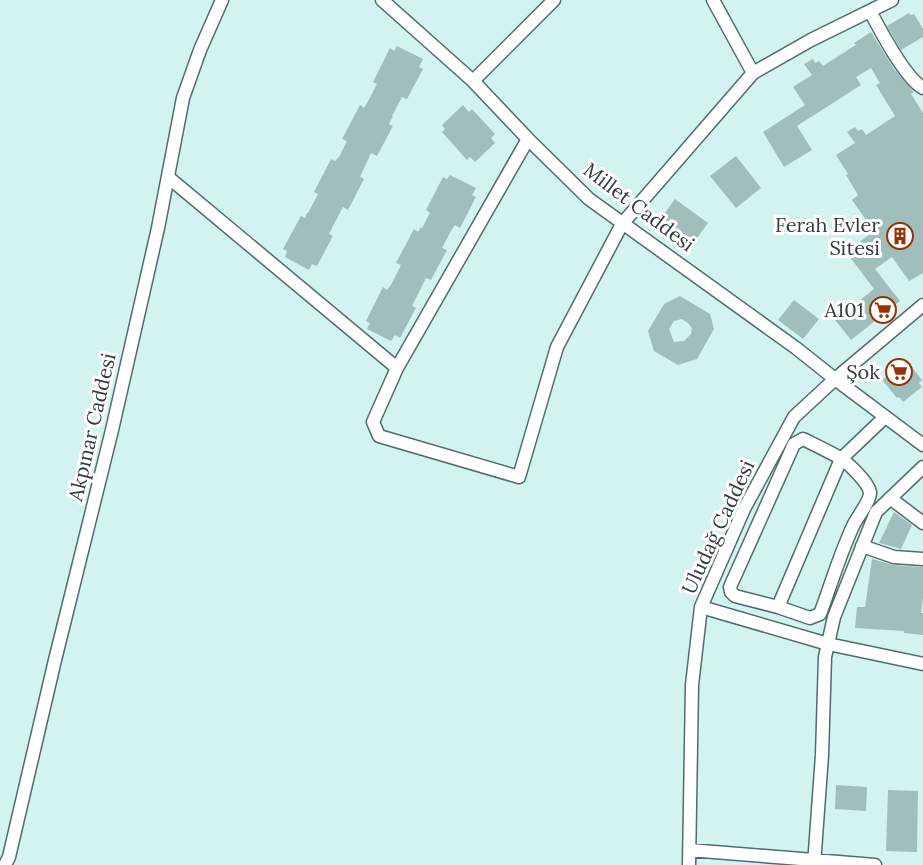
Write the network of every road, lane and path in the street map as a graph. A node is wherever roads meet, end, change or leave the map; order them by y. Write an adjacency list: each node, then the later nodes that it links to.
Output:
1 (222, 0): 11 (street, Akpınar Caddesi)
2 (382, 0): 8 (street, Millet Caddesi)
3 (554, 0): 8 (street)
4 (713, 0): 7 (street)
5 (892, 0): 6 (street)
6 (870, 11): 7 (street); 9 (street)
7 (753, 73): 12 (street)
8 (473, 81): 10 (street, Millet Caddesi)
9 (923, 88)
10 (528, 139): 12 (street, Millet Caddesi); 14 (street)
11 (168, 177): 14 (street); 30 (street, Akpınar Caddesi)
12 (622, 224): 14 (street); 15 (street, Millet Caddesi)
13 (923, 305): 15 (street, Uludağ Caddesi)
14 (398, 368)
15 (835, 379): 16 (street, Millet Caddesi); 24 (street, Uludağ Caddesi)
16 (885, 417): 17 (street, Millet Caddesi); 18 (street)
17 (923, 445)
18 (842, 459): 25 (street); 25 (street); 25 (street)
19 (923, 467): 20 (street)
20 (890, 498): 21 (street); 22 (street)
21 (923, 523)
22 (862, 546): 23 (street); 26 (street)
23 (923, 559)
24 (701, 607): 26 (street); 28 (street, Uludağ Caddesi)
25 (778, 607)
26 (828, 644): 27 (street); 29 (street)
27 (923, 664)
28 (689, 850): 29 (street); 31 (street, Uludağ Caddesi)
29 (814, 862): 32 (street)
30 (6, 865)
31 (688, 865)
32 (875, 865)

